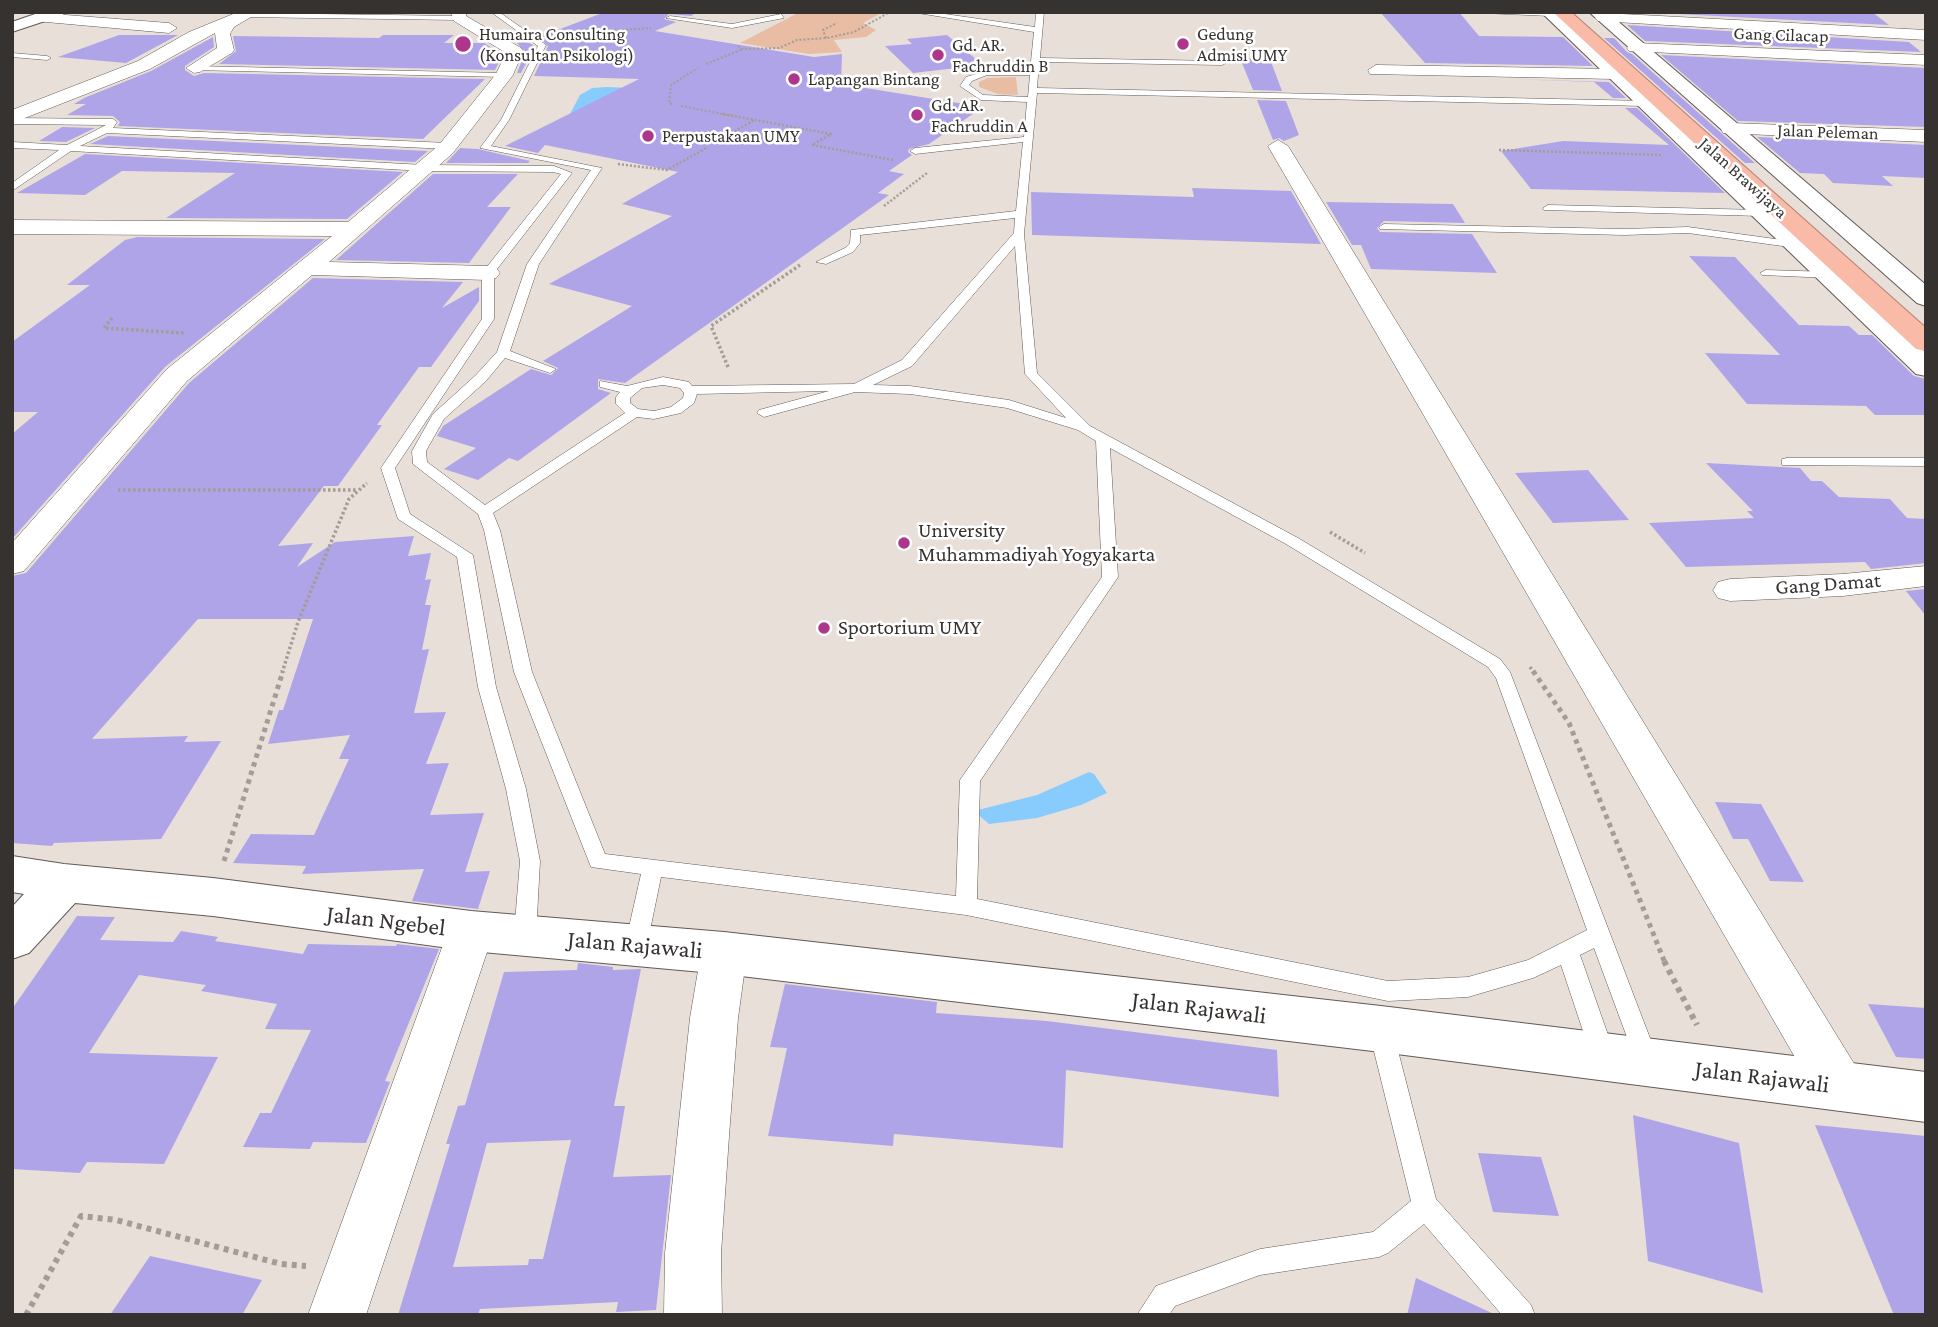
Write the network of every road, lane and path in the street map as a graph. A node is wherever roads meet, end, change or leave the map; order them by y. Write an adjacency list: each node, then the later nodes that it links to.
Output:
1 (57, 12): 13 (street)
2 (494, 12): 23 (lane)
3 (757, 12): 10 (lane)
4 (915, 12): 19 (lane)
5 (1040, 12): 19 (lane)
6 (1581, 12): 77 (highway, Jalan Brawijaya)
7 (1487, 13): 8 (lane)
8 (1553, 13): 35 (street); 79 (highway, Jalan Brawijaya)
9 (248, 14): 11 (lane); 32 (street); 42 (street)
10 (785, 14): 14 (lane); 20 (lane)
11 (458, 15): 36 (street)
12 (1600, 15): 21 (street); 24 (street)
13 (40, 18): 16 (street); 18 (street)
14 (671, 18)
15 (837, 23): 22 (path)
16 (12, 27)
17 (655, 27): 23 (path)
18 (169, 28)
19 (1038, 30): 28 (lane)
20 (744, 32)
21 (1926, 35)
22 (827, 38)
23 (542, 46): 58 (lane)
24 (1635, 48): 29 (street, Gang Cilacap); 45 (street)
25 (743, 49): 31 (path)
26 (12, 55): 27 (lane)
27 (47, 58)
28 (1035, 60): 30 (lane); 37 (lane)
29 (1926, 60)
30 (1222, 63)
31 (706, 64)
32 (194, 68): 36 (lane)
33 (698, 68): 40 (path)
34 (1376, 70): 35 (street)
35 (1615, 74): 39 (street)
36 (504, 75): 50 (street)
37 (1033, 86): 37 (lane); 38 (lane); 47 (lane)
38 (1420, 92): 39 (lane); 39 (lane)
39 (1641, 99): 56 (street)
40 (672, 104)
41 (681, 106): 43 (path)
42 (12, 119): 44 (lane)
43 (755, 120): 48 (path); 57 (path)
44 (106, 130): 50 (lane); 53 (lane)
45 (1730, 130): 46 (street, Jalan Peleman); 75 (street)
46 (1926, 136)
47 (1028, 139): 55 (lane); 63 (lane)
48 (714, 144)
49 (12, 145): 53 (lane)
50 (448, 146): 59 (street)
51 (1278, 146): 119 (street)
52 (708, 147): 58 (path)
53 (69, 148): 59 (lane); 60 (lane)
54 (1499, 150): 56 (path)
55 (915, 151)
56 (1705, 157): 62 (street)
57 (892, 159)
58 (596, 167): 80 (lane)
59 (424, 168): 66 (street); 72 (lane)
60 (12, 188)
61 (1548, 208): 62 (lane)
62 (1761, 213): 68 (street)
63 (1021, 214): 67 (lane); 69 (lane)
64 (1384, 227): 68 (lane)
65 (12, 228): 66 (street)
66 (354, 229): 71 (street)
67 (1019, 234): 85 (lane); 90 (lane)
68 (1797, 245): 74 (street)
69 (822, 262)
70 (803, 263): 84 (path)
71 (307, 268): 72 (street); 78 (street)
72 (488, 273): 94 (lane)
73 (1766, 273): 74 (lane)
74 (1830, 275): 81 (street)
75 (1926, 298)
76 (112, 318): 78 (path)
77 (1926, 320)
78 (225, 334): 95 (street)
79 (1926, 343)
80 (503, 353): 82 (lane); 97 (lane)
81 (1926, 368)
82 (550, 369)
83 (605, 384): 86 (lane)
84 (736, 387): 85 (lane); 87 (lane)
85 (858, 387): 89 (lane); 90 (lane)
86 (629, 390): 87 (lane); 88 (lane)
87 (690, 390): 88 (lane)
88 (634, 412): 97 (lane)
89 (764, 413)
90 (1085, 429): 91 (lane)
91 (1103, 440): 108 (lane); 110 (lane)
92 (1787, 461): 93 (lane)
93 (1926, 462)
94 (388, 468): 96 (path); 111 (lane)
95 (75, 490): 96 (path); 100 (street)
96 (358, 490): 107 (path)
97 (485, 512): 104 (lane)
98 (1323, 528): 99 (path)
99 (1370, 556)
100 (12, 564)
101 (1926, 576): 102 (street, Gang Damat)
102 (1730, 590)
103 (1523, 657): 118 (path)
104 (653, 868): 108 (lane); 113 (lane)
105 (12, 874): 106 (street, Jalan Ngebel)
106 (64, 883): 107 (street, Jalan Ngebel); 112 (street)
107 (214, 897): 109 (street, Jalan Ngebel)
108 (966, 906): 114 (lane)
109 (471, 931): 111 (street, Jalan Rajawali); 122 (street, Jalan Ngebel)
110 (1599, 934): 114 (lane); 117 (lane)
111 (525, 935): 113 (street, Jalan Rajawali)
112 (12, 939)
113 (636, 945): 115 (street, Jalan Rajawali)
114 (1567, 951): 117 (lane)
115 (724, 953): 116 (street, Jalan Rajawali); 124 (street)
116 (1381, 1029): 117 (street, Jalan Rajawali); 121 (lane)
117 (1625, 1058): 118 (street, Jalan Rajawali)
118 (1722, 1073): 119 (street, Jalan Rajawali)
119 (1840, 1087): 120 (street, Jalan Rajawali)
120 (1926, 1097)
121 (1425, 1206): 125 (lane); 126 (lane)
122 (344, 1292): 123 (path)
123 (26, 1315)
124 (693, 1315)
125 (1151, 1315)
126 (1521, 1315)

